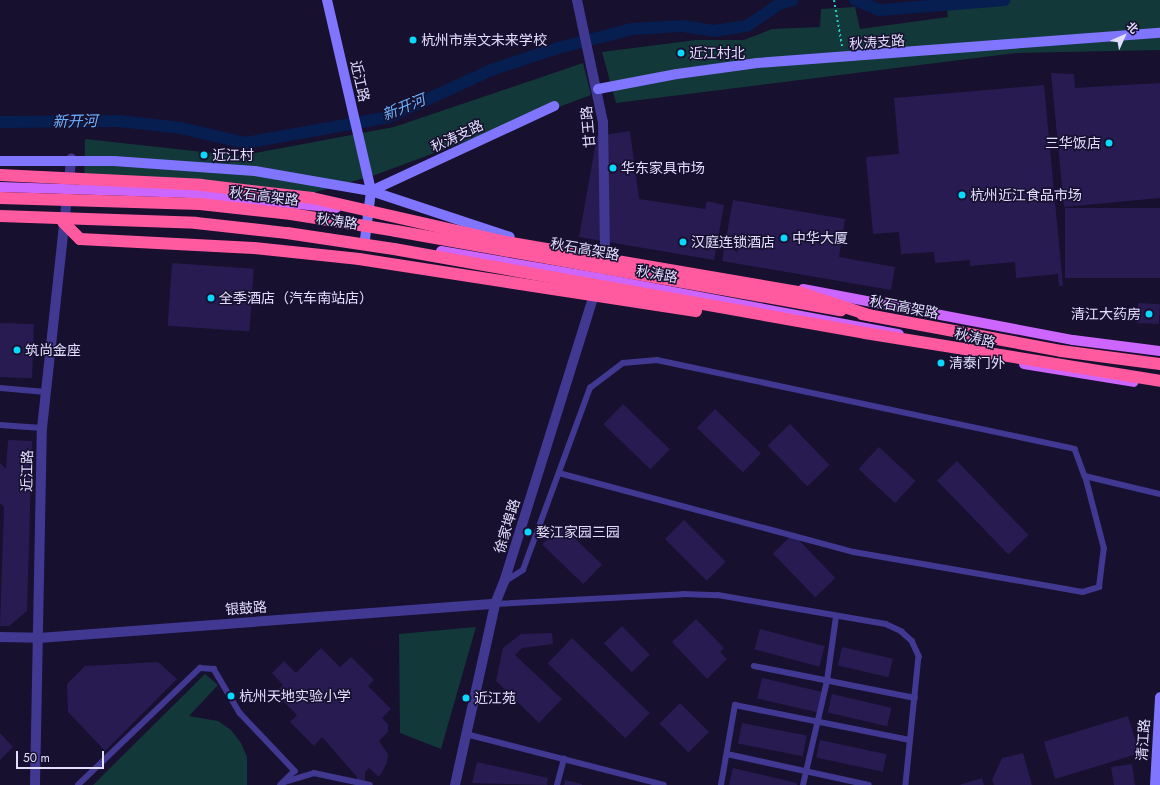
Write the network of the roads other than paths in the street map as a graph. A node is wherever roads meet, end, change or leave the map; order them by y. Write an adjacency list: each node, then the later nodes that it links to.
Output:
1 (327, 0): 11 (street, 近江路)
2 (577, 0): 4 (street, 甘王路)
3 (1160, 33): 4 (street, 秋涛支路)
4 (598, 89): 19 (street, 甘王路)
5 (554, 106): 11 (street, 秋涛支路)
6 (71, 159): 7 (street); 10 (street, 近江路); 11 (street)
7 (0, 161)
8 (0, 175): 21 (highway, bridge)
9 (0, 187): 10 (main road, 秋涛路)
10 (68, 188): 13 (main road, 秋涛路); 16 (street, 近江路)
11 (372, 191): 13 (street, 近江路); 17 (street)
12 (0, 198): 21 (highway, 秋石高架路, bridge)
13 (368, 214): 17 (main road, 秋涛路); 18 (street, 近江路)
14 (0, 216): 22 (highway, bridge)
15 (0, 221): 16 (main road, 秋涛路)
16 (63, 222): 18 (main road, 秋涛路); 22 (highway, bridge); 28 (street, 近江路)
17 (510, 237): 19 (main road, 秋涛路)
18 (365, 239): 20 (main road, 秋涛路)
19 (605, 254): 23 (main road, 秋涛路)
20 (599, 278): 26 (main road, 秋涛路); 34 (street, 徐家埠路)
21 (872, 316): 24 (highway, 秋石高架路)
22 (966, 350): 25 (highway, bridge)
23 (1160, 351)
24 (1160, 364)
25 (1160, 381)
26 (1160, 385)
27 (0, 388): 28 (lane)
28 (46, 392): 30 (street, 近江路)
29 (0, 425): 30 (lane)
30 (42, 428): 38 (street, 近江路)
31 (559, 473): 32 (lane); 32 (lane); 34 (lane)
32 (1085, 476): 33 (lane)
33 (1160, 494)
34 (504, 582): 35 (street, 徐家埠路)
35 (495, 604): 36 (lane); 38 (street, 银鼓路); 44 (street, 徐家埠路)
36 (836, 617): 40 (lane); 42 (lane)
37 (0, 638): 38 (street, 银鼓路)
38 (39, 638): 51 (street, 近江路)
39 (754, 666): 40 (lane)
40 (827, 680): 42 (lane); 43 (lane)
41 (1160, 697): 61 (street, 清江路)
42 (915, 698): 45 (lane)
43 (819, 722): 45 (lane); 46 (lane); 48 (lane)
44 (466, 734): 47 (lane); 54 (street, 徐家埠路)
45 (910, 740): 60 (lane)
46 (727, 754): 48 (lane); 57 (lane)
47 (564, 759): 50 (lane); 55 (lane)
48 (807, 772): 58 (lane); 59 (lane)
49 (283, 783): 52 (lane); 53 (lane)
50 (645, 783): 56 (lane)
51 (35, 785)
52 (78, 785)
53 (370, 785)
54 (455, 785)
55 (556, 785)
56 (664, 785)
57 (721, 785)
58 (804, 785)
59 (869, 785)
60 (906, 785)
61 (1154, 785)

